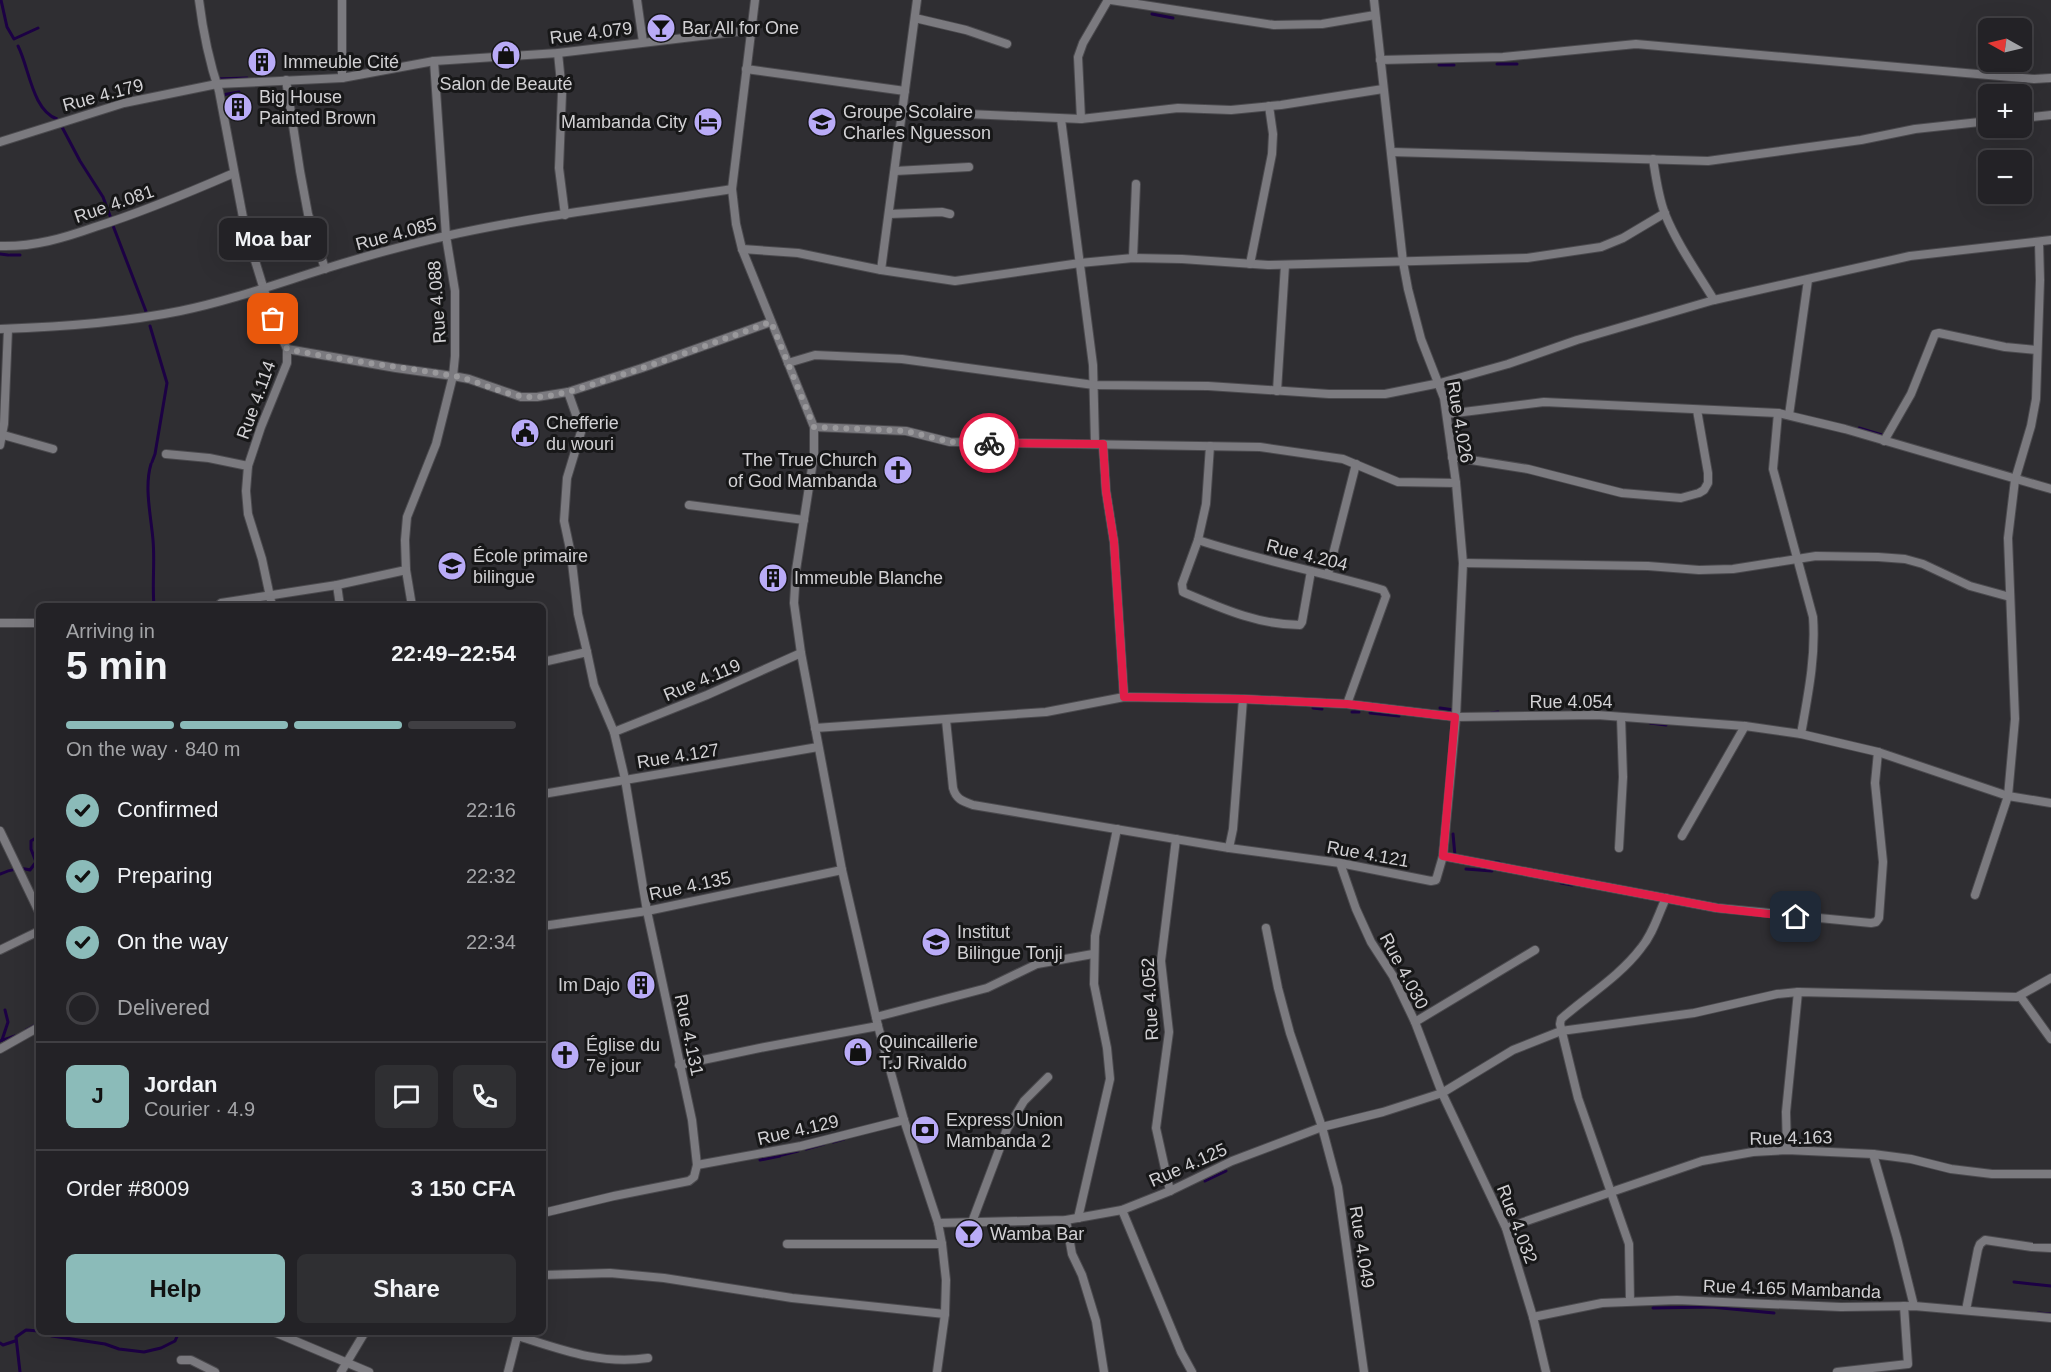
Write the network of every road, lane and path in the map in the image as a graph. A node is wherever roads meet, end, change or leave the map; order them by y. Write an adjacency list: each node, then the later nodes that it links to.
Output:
1 (199, 0): 20 (street, Rue 4.114)
2 (342, 0): 17 (street)
3 (637, 0): 11 (street)
4 (755, 0): 10 (street)
5 (917, 0): 9 (street)
6 (1109, 0): 8 (street); 27 (street)
7 (1374, 0): 8 (street, Rue 4.026)
8 (1375, 15): 14 (street, Rue 4.026)
9 (915, 18): 12 (street); 22 (street)
10 (751, 30): 11 (street, Rue 4.079); 16 (street)
11 (643, 42): 13 (street, Rue 4.079)
12 (1007, 44)
13 (558, 53): 15 (street, Rue 4.079); 39 (street)
14 (1380, 60): 18 (street); 21 (street, Rue 4.026)
15 (434, 62): 17 (street, Rue 4.079); 42 (street, Rue 4.088)
16 (746, 69): 22 (street); 37 (street)
17 (342, 78): 19 (street, Rue 4.179)
18 (2051, 78)
19 (286, 81): 20 (street, Rue 4.179); 52 (street)
20 (217, 84): 30 (street, Rue 4.179); 35 (street, Rue 4.114)
21 (1383, 89): 23 (street); 31 (street, Rue 4.026)
22 (905, 91): 24 (street)
23 (1269, 106): 27 (street); 50 (street)
24 (903, 111): 28 (street); 34 (street)
25 (2051, 115): 26 (street)
26 (2032, 117)
27 (1081, 118): 28 (street)
28 (1061, 119): 49 (street)
29 (1978, 122): 32 (street)
30 (0, 142)
31 (1391, 152): 32 (street); 48 (street, Rue 4.026)
32 (1653, 159): 38 (street)
33 (969, 167): 34 (street)
34 (895, 171): 40 (street)
35 (234, 173): 45 (street, Rue 4.081); 55 (street, Rue 4.114)
36 (1136, 184): 47 (street)
37 (732, 189): 39 (street, Rue 4.085); 46 (street)
38 (1665, 213): 48 (street); 56 (street)
39 (565, 214): 42 (street, Rue 4.085)
40 (889, 214): 41 (street); 53 (street)
41 (950, 214)
42 (446, 236): 52 (street, Rue 4.085); 62 (street, Rue 4.088)
43 (2051, 240): 44 (street)
44 (2039, 242): 54 (street); 60 (street)
45 (0, 246)
46 (742, 249): 53 (street); 57 (street)
47 (1133, 258): 49 (street); 50 (street)
48 (1403, 262): 51 (street); 63 (street, Rue 4.026)
49 (1080, 263): 53 (street); 64 (street)
50 (1250, 264): 51 (street)
51 (1285, 265): 65 (street)
52 (325, 269): 55 (street, Rue 4.085)
53 (881, 270)
54 (1808, 280): 56 (street); 70 (street)
55 (264, 289): 58 (street, Rue 4.085); 59 (street, Rue 4.114)
56 (1714, 300): 63 (street)
57 (771, 322): 61 (street); 66 (street)
58 (4, 329): 72 (street)
59 (287, 349): 62 (street); 81 (street, Rue 4.114)
60 (2037, 350): 73 (street); 82 (street)
61 (788, 363): 64 (street); 71 (street)
62 (453, 376): 66 (street); 90 (street, Rue 4.088)
63 (1440, 382): 65 (street); 69 (street, Rue 4.026)
64 (1094, 385): 65 (street); 74 (street)
65 (1277, 391)
66 (568, 392): 102 (street, Rue 4.131)
67 (1696, 410): 68 (street); 69 (street); 79 (street)
68 (1778, 413): 70 (street); 88 (street)
69 (1448, 414): 79 (street, Rue 4.026)
70 (1789, 415): 73 (street)
71 (814, 427): 74 (street); 86 (street)
72 (1, 434): 75 (street); 77 (street)
73 (1884, 441): 82 (street)
74 (1099, 444): 76 (street); 105 (street)
75 (0, 445)
76 (1210, 446): 80 (street); 87 (street)
77 (53, 448)
78 (166, 454): 81 (street)
79 (1452, 457): 83 (street, Rue 4.026)
80 (1356, 464): 83 (street); 92 (street)
81 (248, 466): 94 (street, Rue 4.114)
82 (2015, 480): 84 (street); 95 (street)
83 (1456, 483): 89 (street, Rue 4.026)
84 (2051, 489)
85 (689, 505): 86 (street)
86 (804, 520): 103 (street)
87 (1198, 540): 91 (street, Rue 4.204); 91 (street)
88 (1797, 559): 89 (street); 95 (street); 114 (street)
89 (1462, 563): 108 (street, Rue 4.026)
90 (406, 570): 93 (street); 99 (street, Rue 4.088)
91 (1311, 571): 92 (street, Rue 4.204)
92 (1328, 574): 107 (street, Rue 4.204)
93 (337, 585): 94 (street); 98 (street)
94 (271, 596): 96 (street); 97 (street, Rue 4.114)
95 (2010, 597): 119 (street)
96 (221, 603)
97 (272, 603)
98 (340, 603)
99 (412, 603)
100 (0, 623): 101 (street)
101 (36, 623)
102 (587, 652): 104 (street); 113 (street, Rue 4.131)
103 (801, 653): 112 (street); 113 (street, Rue 4.119)
104 (546, 661)
105 (1124, 697): 106 (street, Rue 4.054); 110 (street, Rue 4.054)
106 (1243, 699): 107 (street, Rue 4.054); 126 (street)
107 (1347, 704): 108 (street, Rue 4.054)
108 (1455, 717): 109 (street, Rue 4.054); 127 (street, Rue 4.026)
109 (1621, 717): 111 (street, Rue 4.054); 125 (street)
110 (946, 720): 112 (street, Rue 4.054); 121 (street, Rue 4.121)
111 (1745, 726): 114 (street, Rue 4.054); 123 (street)
112 (815, 728): 115 (street)
113 (614, 732): 117 (street, Rue 4.131)
114 (1802, 734): 116 (street, Rue 4.054)
115 (818, 747): 117 (street, Rue 4.127); 129 (street)
116 (1878, 752): 119 (street, Rue 4.054); 131 (street)
117 (625, 779): 118 (street, Rue 4.127); 133 (street, Rue 4.131)
118 (546, 793)
119 (2008, 796): 120 (street, Rue 4.054); 130 (street)
120 (2051, 803)
121 (1117, 829): 124 (street, Rue 4.121); 139 (street)
122 (0, 831): 132 (street)
123 (1682, 836)
124 (1176, 839): 126 (street, Rue 4.121); 159 (street, Rue 4.052)
125 (1619, 848)
126 (1229, 849): 128 (street, Rue 4.121)
127 (1443, 856): 128 (street, Rue 4.121); 131 (street)
128 (1340, 863): 144 (street, Rue 4.030)
129 (842, 870): 133 (street, Rue 4.135); 143 (street)
130 (1974, 895)
131 (1666, 898): 147 (street)
132 (36, 906)
133 (647, 911): 134 (street, Rue 4.135); 150 (street, Rue 4.131)
134 (546, 926)
135 (1266, 928): 154 (street, Rue 4.049)
136 (36, 932): 137 (street)
137 (0, 950)
138 (1535, 950): 144 (street)
139 (1093, 954): 143 (street); 163 (street)
140 (2051, 978): 142 (street)
141 (1798, 992): 142 (street, Rue 4.125); 147 (street, Rue 4.125); 155 (street)
142 (2020, 996): 148 (street)
143 (876, 1017): 145 (street)
144 (1415, 1022): 152 (street, Rue 4.030)
145 (878, 1026): 150 (street); 153 (street)
146 (36, 1029): 149 (street)
147 (1562, 1031): 152 (street, Rue 4.125); 160 (street)
148 (2051, 1039)
149 (0, 1049)
150 (679, 1065): 157 (street, Rue 4.131)
151 (1048, 1077): 166 (street)
152 (1442, 1093): 154 (street, Rue 4.125); 167 (street, Rue 4.032)
153 (904, 1120): 157 (street, Rue 4.129); 165 (street)
154 (1322, 1127): 159 (street, Rue 4.125); 193 (street, Rue 4.049)
155 (1786, 1150): 156 (street, Rue 4.163); 160 (street, Rue 4.163)
156 (1873, 1154): 158 (street, Rue 4.163); 174 (street)
157 (698, 1165): 162 (street)
158 (2051, 1174)
159 (1170, 1191): 161 (street, Rue 4.125)
160 (1610, 1192): 167 (street, Rue 4.163); 172 (street)
161 (1122, 1210): 163 (street, Rue 4.125); 192 (street)
162 (546, 1212)
163 (1078, 1218): 164 (street, Rue 4.125)
164 (1066, 1220): 166 (street, Rue 4.125); 191 (street)
165 (938, 1222): 166 (street, Rue 4.125); 169 (street)
166 (972, 1222)
167 (1506, 1228): 177 (street, Rue 4.032)
168 (787, 1244): 169 (street)
169 (942, 1244): 176 (street)
170 (2051, 1248): 175 (street)
171 (546, 1275): 176 (street)
172 (1630, 1301): 173 (street, Rue 4.165 Mambanda); 177 (street, Rue 4.165 Mambanda)
173 (1904, 1306): 174 (street, Rue 4.165 Mambanda); 195 (street)
174 (1914, 1306): 175 (street, Rue 4.165 Mambanda)
175 (1966, 1310): 178 (street, Rue 4.165 Mambanda)
176 (945, 1314): 190 (street)
177 (1533, 1317): 194 (street, Rue 4.032)
178 (2051, 1318)
179 (280, 1335): 185 (street)
180 (364, 1335): 185 (street)
181 (518, 1335): 189 (street)
182 (521, 1335): 183 (street)
183 (648, 1358)
184 (181, 1360): 186 (street)
185 (346, 1363): 187 (street); 188 (street)
186 (215, 1372)
187 (341, 1372)
188 (369, 1372)
189 (508, 1372)
190 (937, 1372)
191 (1104, 1372)
192 (1192, 1372)
193 (1364, 1372)
194 (1546, 1372)
195 (1837, 1372)

